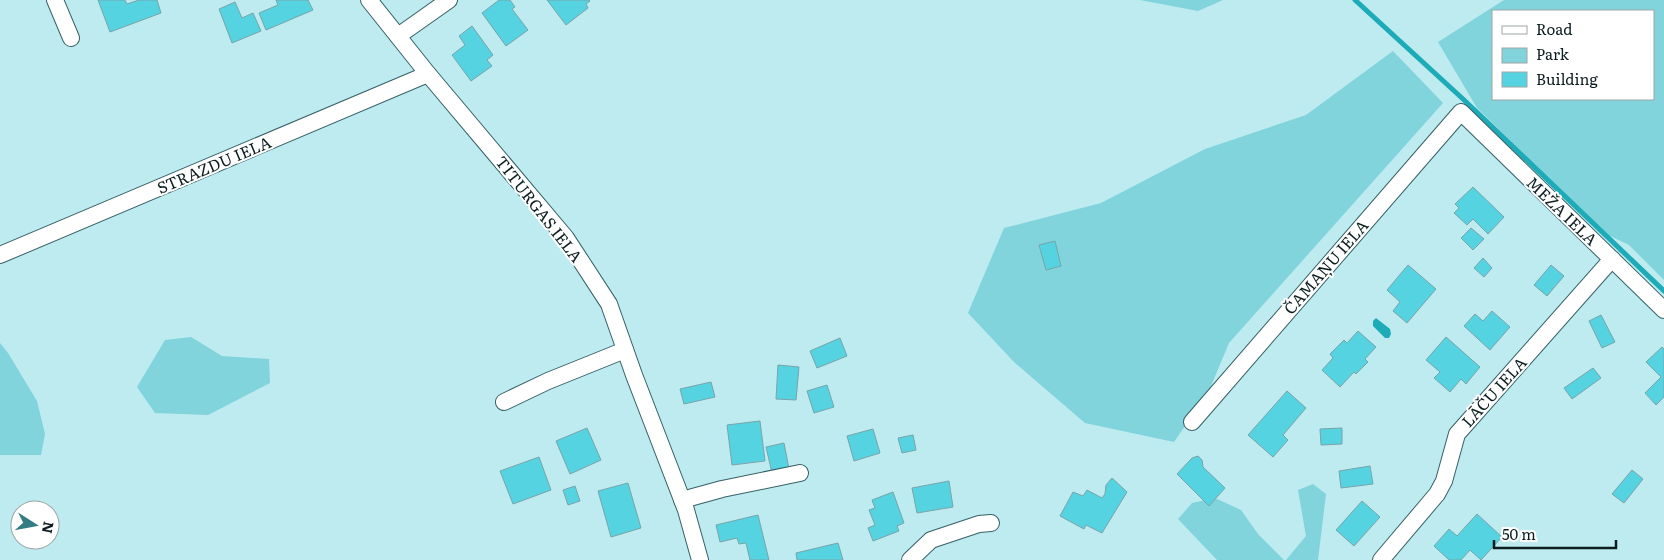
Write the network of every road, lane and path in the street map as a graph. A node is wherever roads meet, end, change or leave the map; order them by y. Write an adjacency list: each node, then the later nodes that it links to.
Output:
1 (55, 0): 5 (street)
2 (369, 0): 4 (street, TITURGAS IELA)
3 (449, 0): 4 (street)
4 (398, 36): 6 (street, TITURGAS IELA)
5 (71, 38)
6 (428, 74): 8 (street, STRAZDU IELA); 11 (street, TITURGAS IELA)
7 (1461, 112): 9 (street, MEŽA IELA); 13 (street, ČAMAŅU IELA)
8 (0, 255)
9 (1612, 259): 10 (street, MEŽA IELA); 19 (street, LĀČU IELA)
10 (1664, 310)
11 (625, 350): 12 (street); 15 (street, TITURGAS IELA)
12 (504, 402)
13 (1192, 422)
14 (800, 473): 15 (street)
15 (682, 500): 17 (street, TITURGAS IELA)
16 (991, 523): 18 (street)
17 (700, 560)
18 (910, 560)
19 (1381, 560)

